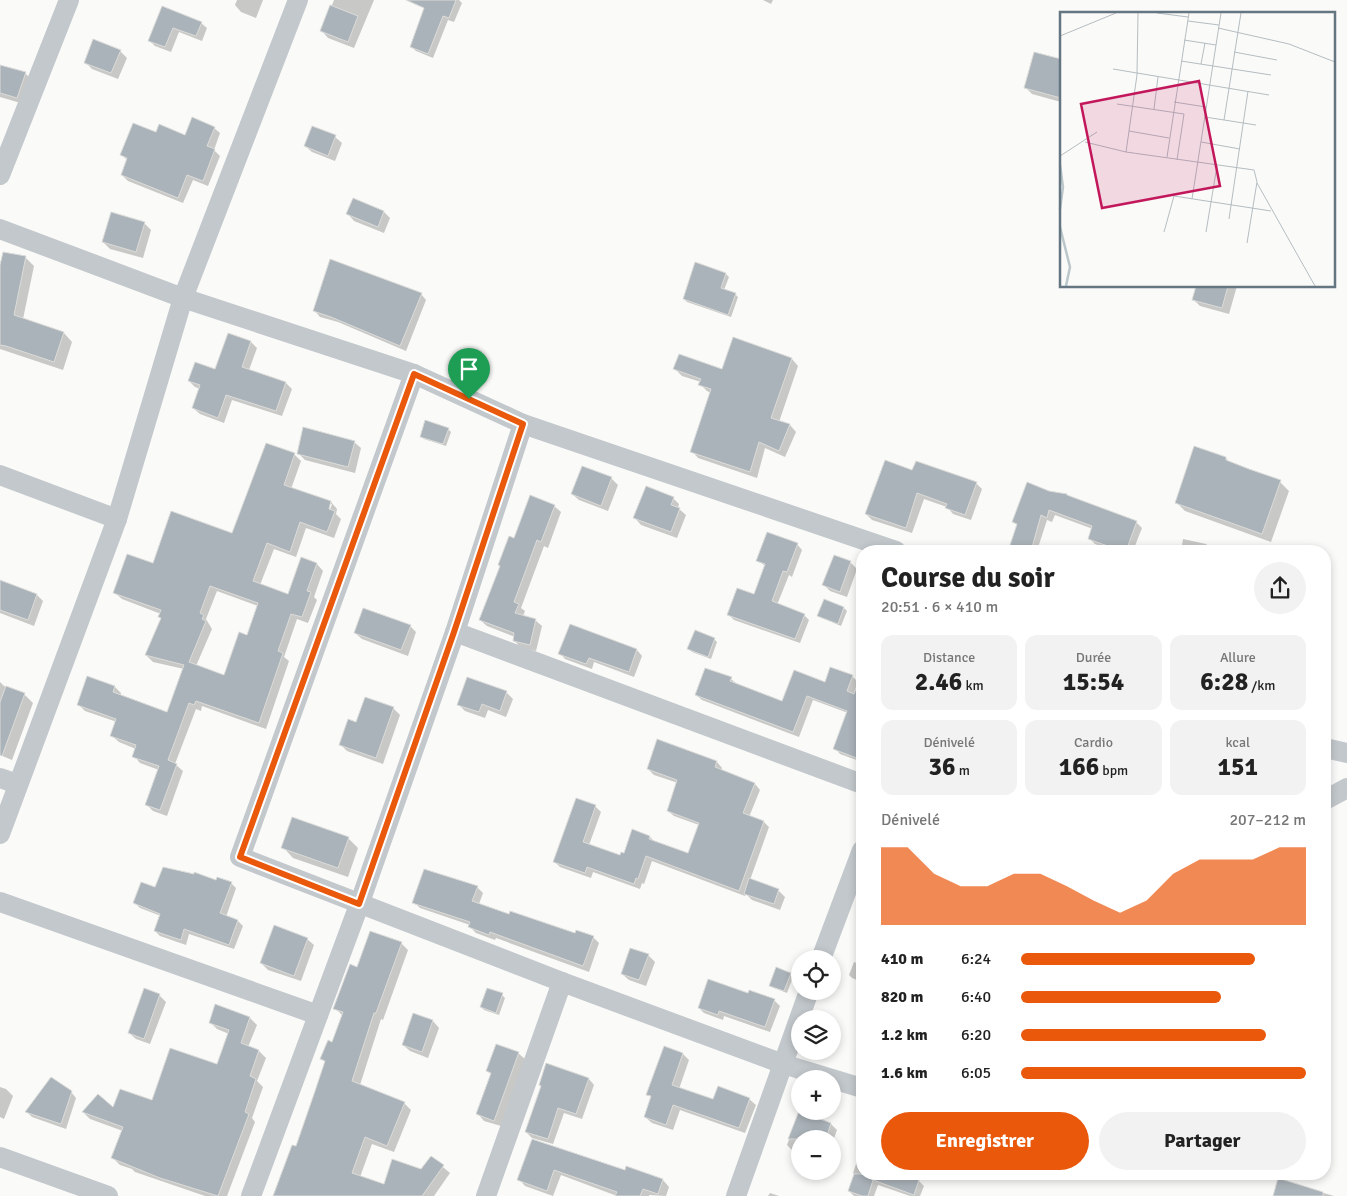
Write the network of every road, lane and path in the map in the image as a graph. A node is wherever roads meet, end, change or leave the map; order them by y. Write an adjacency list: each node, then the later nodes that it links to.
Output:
1 (69, 0): 3 (street)
2 (298, 0): 5 (street)
3 (0, 175)
4 (0, 229): 5 (street)
5 (183, 298): 6 (street); 9 (street)
6 (414, 374): 7 (street); 21 (street)
7 (523, 424): 10 (street); 11 (street)
8 (0, 475): 9 (street)
9 (117, 519): 14 (street)
10 (878, 545)
11 (454, 632): 15 (street); 21 (street)
12 (1331, 749): 13 (street)
13 (1347, 753)
14 (9, 781): 18 (street)
15 (856, 782)
16 (1347, 788): 17 (street)
17 (1331, 797)
18 (0, 834)
19 (856, 866): 22 (street)
20 (0, 902): 25 (street)
21 (359, 904): 23 (street); 25 (street)
22 (824, 950)
23 (562, 982): 26 (street); 31 (street)
24 (806, 1000): 26 (street)
25 (318, 1015): 30 (street)
26 (783, 1064): 27 (street); 32 (street)
27 (856, 1086)
28 (0, 1156): 29 (street)
29 (108, 1196)
30 (251, 1196)
31 (486, 1196)
32 (736, 1196)

